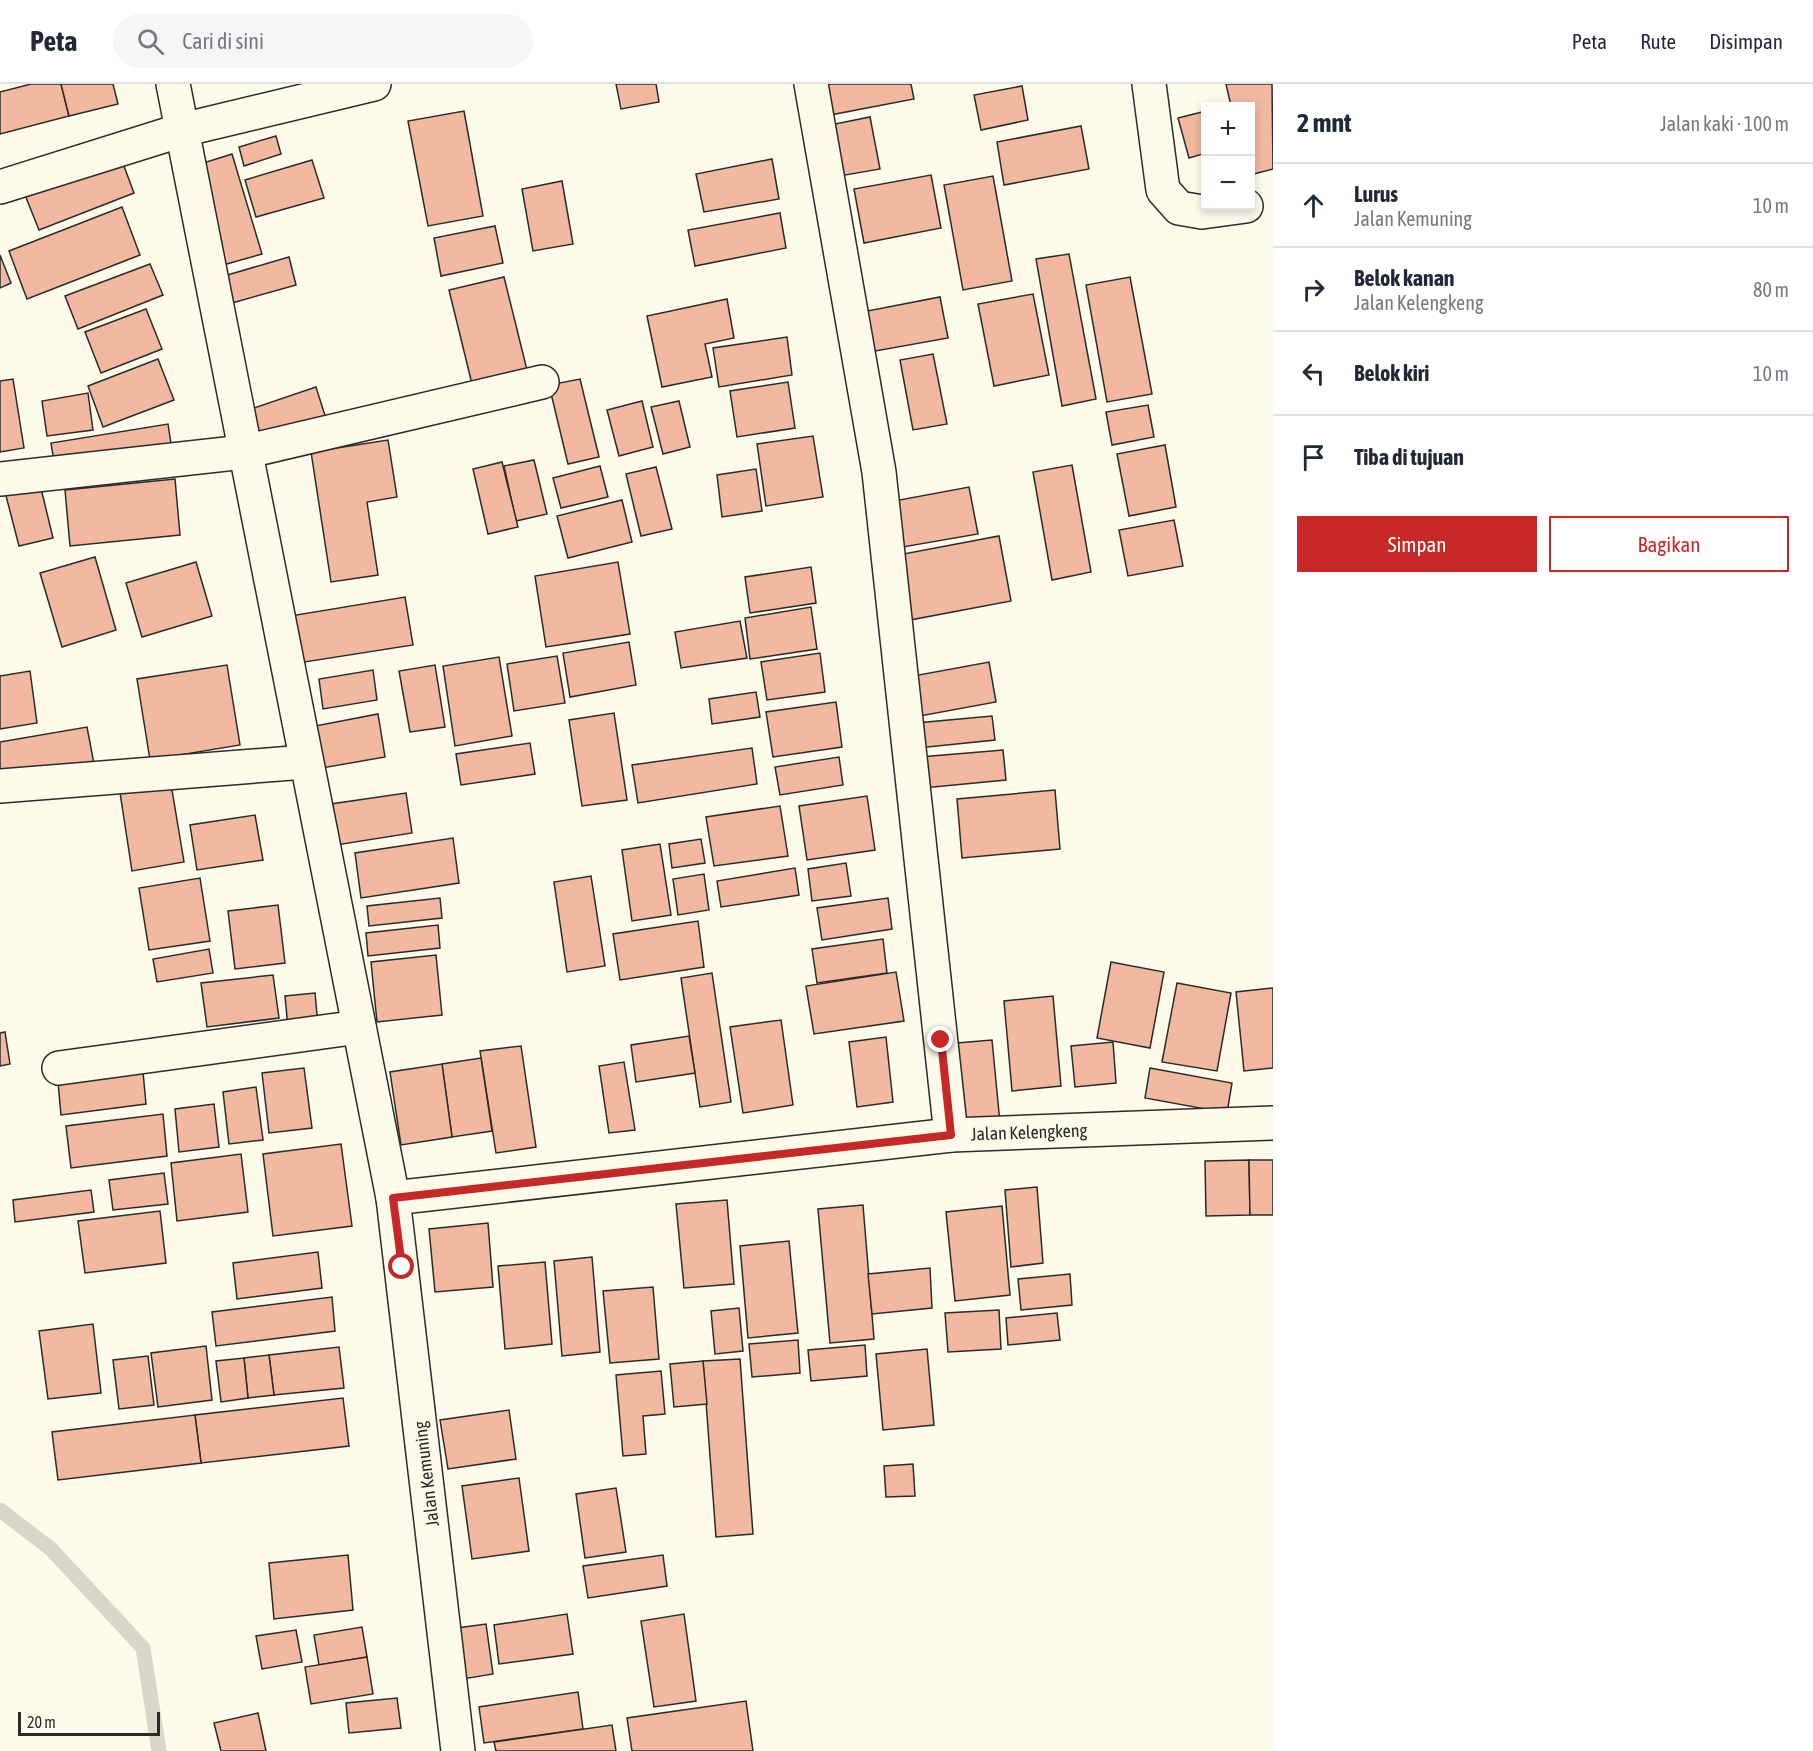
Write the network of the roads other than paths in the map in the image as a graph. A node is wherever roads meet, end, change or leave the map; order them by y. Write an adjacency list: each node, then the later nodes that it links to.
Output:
1 (173, 84): 5 (street, Jalan Kemuning)
2 (374, 84): 5 (street)
3 (811, 84): 18 (street)
4 (1149, 84): 9 (street)
5 (182, 130): 6 (street); 11 (street, Jalan Kemuning)
6 (0, 188)
7 (1273, 202): 8 (street)
8 (1255, 204)
9 (1217, 210)
10 (542, 382): 11 (street)
11 (244, 452): 12 (street); 13 (street, Jalan Kemuning)
12 (0, 479)
13 (305, 762): 14 (street); 15 (street, Jalan Kemuning)
14 (0, 786)
15 (359, 1027): 16 (street); 19 (street, Jalan Kemuning)
16 (59, 1068)
17 (1273, 1122): 18 (street, Jalan Kelengkeng)
18 (951, 1135): 19 (street, Jalan Kelengkeng)
19 (393, 1198): 20 (street, Jalan Kemuning)
20 (458, 1751)

